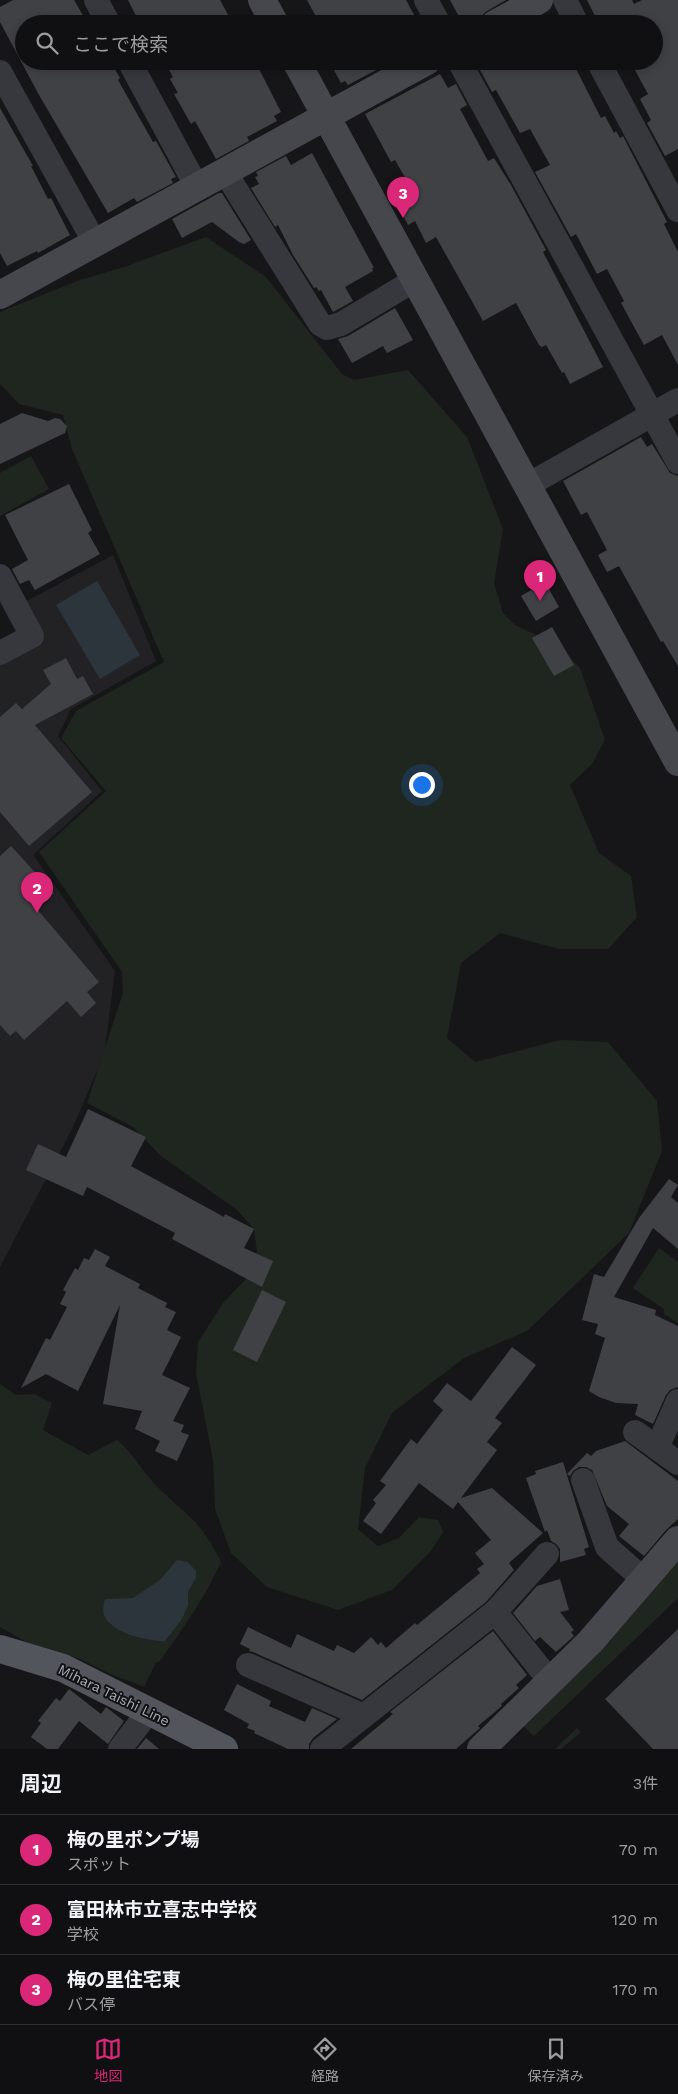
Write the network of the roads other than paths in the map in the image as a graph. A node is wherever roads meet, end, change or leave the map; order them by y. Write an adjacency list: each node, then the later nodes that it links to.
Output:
1 (96, 0): 6 (street)
2 (262, 0): 7 (street)
3 (426, 0): 8 (street)
4 (539, 0): 9 (street)
5 (565, 0): 10 (street)
6 (104, 15)
7 (270, 15)
8 (434, 15)
9 (512, 15)
10 (573, 15)
11 (134, 70): 19 (street)
12 (301, 70): 17 (street)
13 (410, 70): 17 (street)
14 (464, 70): 25 (street)
15 (603, 70): 20 (street)
16 (0, 72): 21 (street)
17 (326, 116): 18 (street); 22 (street)
18 (225, 172): 19 (street); 22 (street)
19 (197, 187): 21 (street)
20 (678, 210)
21 (95, 243): 23 (street)
22 (415, 280): 27 (street)
23 (0, 295)
24 (678, 400): 25 (street)
25 (652, 414): 26 (street); 27 (street)
26 (678, 462)
27 (528, 485): 30 (street)
28 (0, 576): 29 (street)
29 (0, 653)
30 (678, 762)
31 (678, 1401): 33 (street)
32 (635, 1432): 33 (street)
33 (657, 1448): 34 (street)
34 (678, 1462)
35 (583, 1480): 38 (street)
36 (678, 1540): 38 (street)
37 (547, 1554): 39 (street)
38 (644, 1580): 42 (street)
39 (496, 1612): 42 (street); 44 (street)
40 (0, 1649): 43 (main road, Mihara Taishi Line)
41 (248, 1665): 44 (street)
42 (550, 1681): 48 (street)
43 (149, 1711): 45 (street); 46 (main road, Mihara Taishi Line)
44 (364, 1716): 47 (street)
45 (120, 1749)
46 (224, 1749)
47 (322, 1749)
48 (481, 1749)

